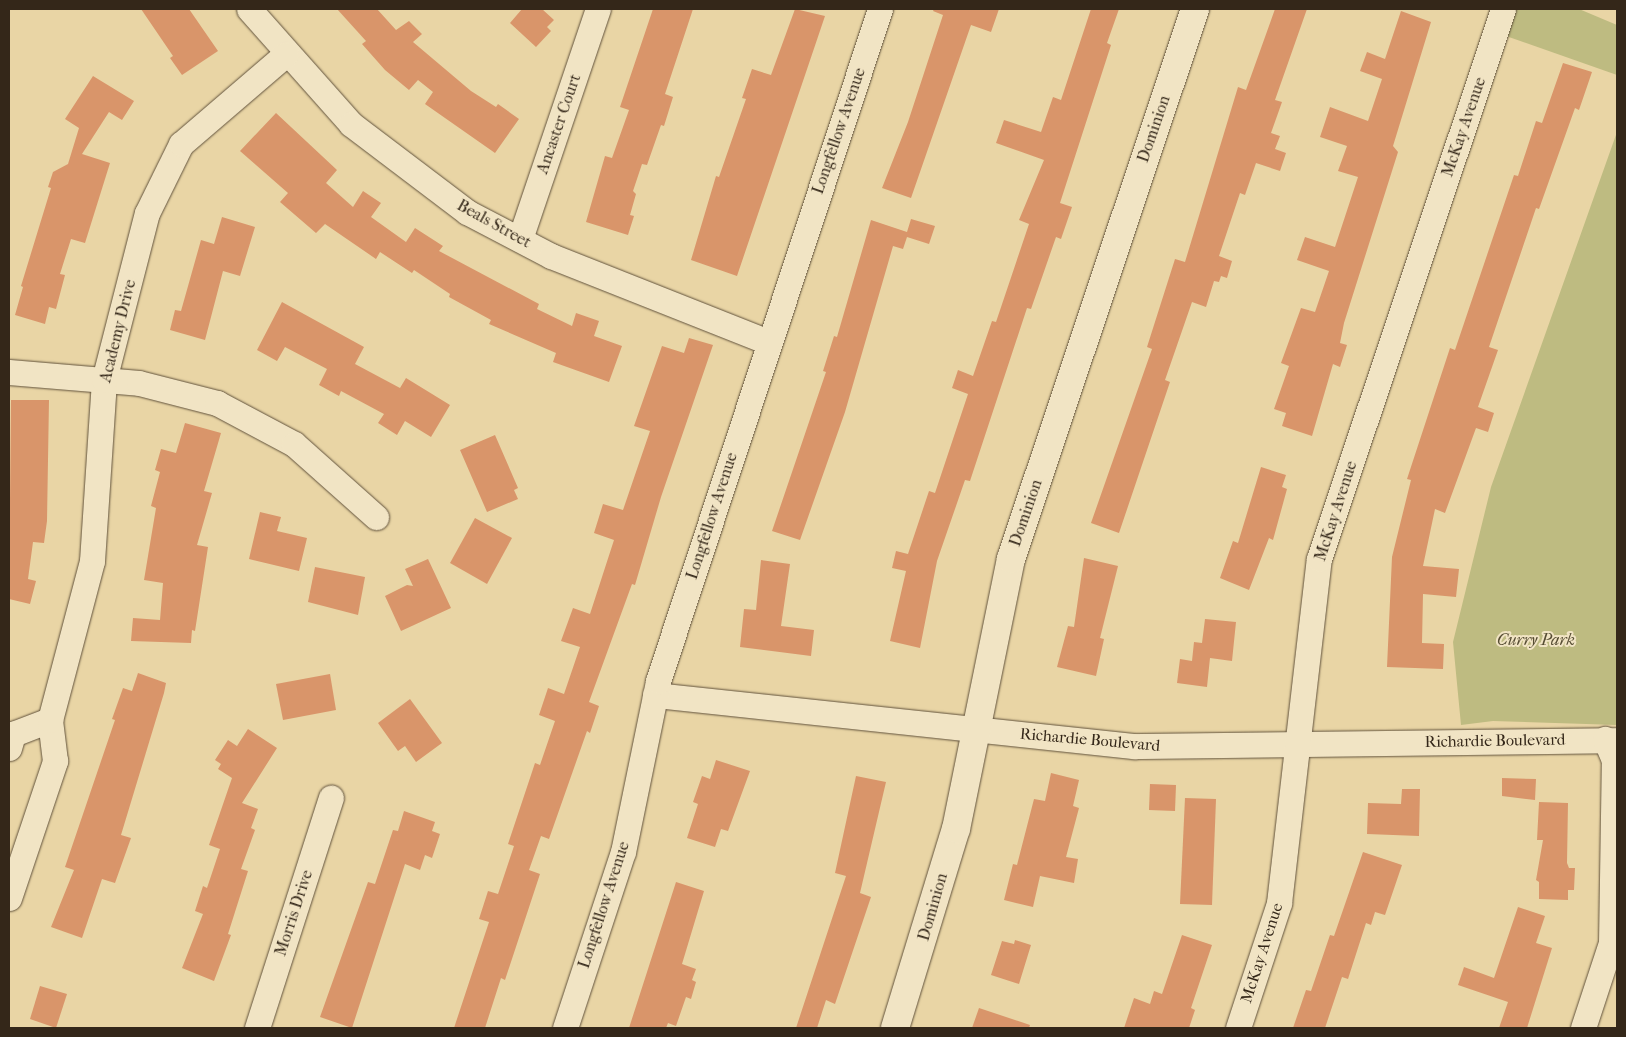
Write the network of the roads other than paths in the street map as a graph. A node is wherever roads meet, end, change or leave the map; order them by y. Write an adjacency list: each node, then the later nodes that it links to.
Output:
1 (249, 9): 6 (street, Beals Street)
2 (598, 9): 7 (street, Ancaster Court)
3 (880, 9): 8 (street, Longfellow Avenue)
4 (1195, 9): 14 (street, Dominion)
5 (1499, 10): 16 (street, McKay Avenue)
6 (286, 54): 7 (street, Beals Street); 10 (street, Academy Drive)
7 (520, 239): 8 (street, Beals Street)
8 (768, 342): 12 (street, Longfellow Avenue)
9 (9, 372): 10 (street)
10 (104, 380): 11 (street); 13 (street, Academy Drive)
11 (376, 516)
12 (655, 695): 14 (street, Richardie Boulevard); 21 (street, Longfellow Avenue)
13 (50, 720): 17 (street); 19 (street, Academy Drive)
14 (977, 729): 16 (street, Richardie Boulevard); 22 (street, Dominion)
15 (1611, 740): 16 (street, Richardie Boulevard); 24 (street)
16 (1299, 746): 23 (street, McKay Avenue)
17 (9, 748)
18 (332, 798): 20 (street, Morris Drive)
19 (9, 898)
20 (258, 1028)
21 (564, 1028)
22 (895, 1028)
23 (1238, 1028)
24 (1583, 1028)

